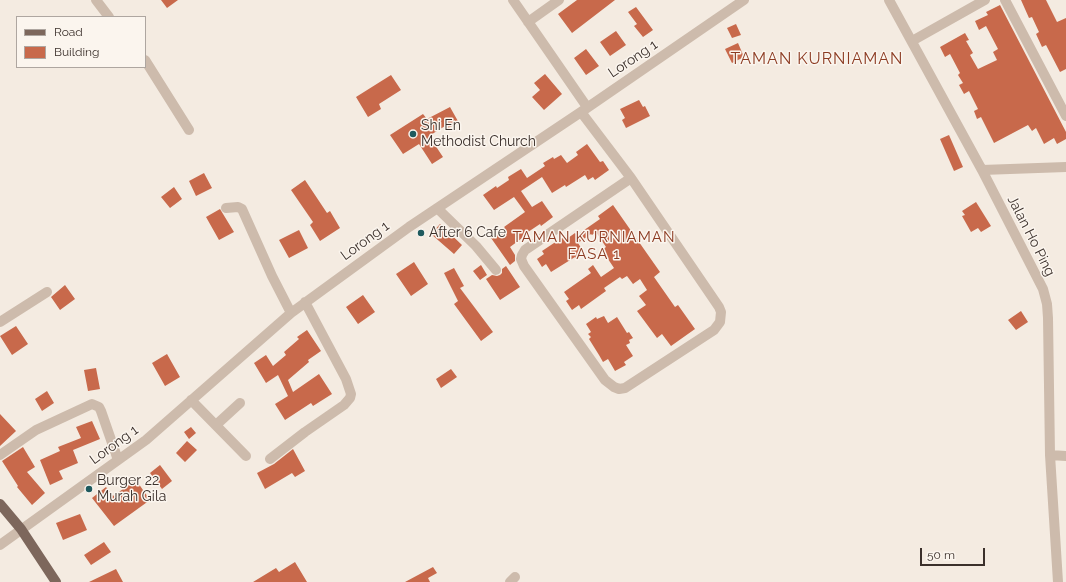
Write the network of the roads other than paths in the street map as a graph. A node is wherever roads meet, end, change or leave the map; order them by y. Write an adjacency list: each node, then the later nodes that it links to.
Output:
1 (96, 0): 8 (street)
2 (513, 0): 9 (street)
3 (559, 0): 9 (street)
4 (889, 0): 10 (street, Jalan Ho Ping)
5 (985, 0): 10 (street)
6 (1005, 0): 13 (street)
7 (739, 1): 12 (street, Lorong 1)
8 (108, 16)
9 (528, 22): 12 (street)
10 (912, 41): 16 (street, Jalan Ho Ping)
11 (146, 62): 14 (street)
12 (584, 110): 17 (street); 19 (street, Lorong 1)
13 (1066, 116)
14 (189, 130)
15 (1066, 167): 16 (street)
16 (982, 170): 29 (street, Jalan Ho Ping)
17 (631, 178): 17 (street)
18 (226, 208): 23 (street)
19 (437, 208): 20 (street); 22 (street, Lorong 1)
20 (496, 270)
21 (47, 292): 24 (street)
22 (306, 302): 23 (street, Lorong 1); 32 (street)
23 (290, 313): 25 (street, Lorong 1)
24 (0, 322)
25 (191, 400): 27 (street); 33 (street, Lorong 1)
26 (240, 403): 27 (street)
27 (216, 425): 30 (street)
28 (0, 455): 33 (street)
29 (1050, 455): 31 (street); 38 (street, Jalan Ho Ping)
30 (246, 456)
31 (1066, 456)
32 (270, 459)
33 (118, 460): 35 (street, Lorong 1)
34 (0, 504): 35 (main road)
35 (21, 529): 36 (street, Lorong 1); 37 (main road)
36 (0, 544)
37 (56, 582)
38 (1058, 582)

